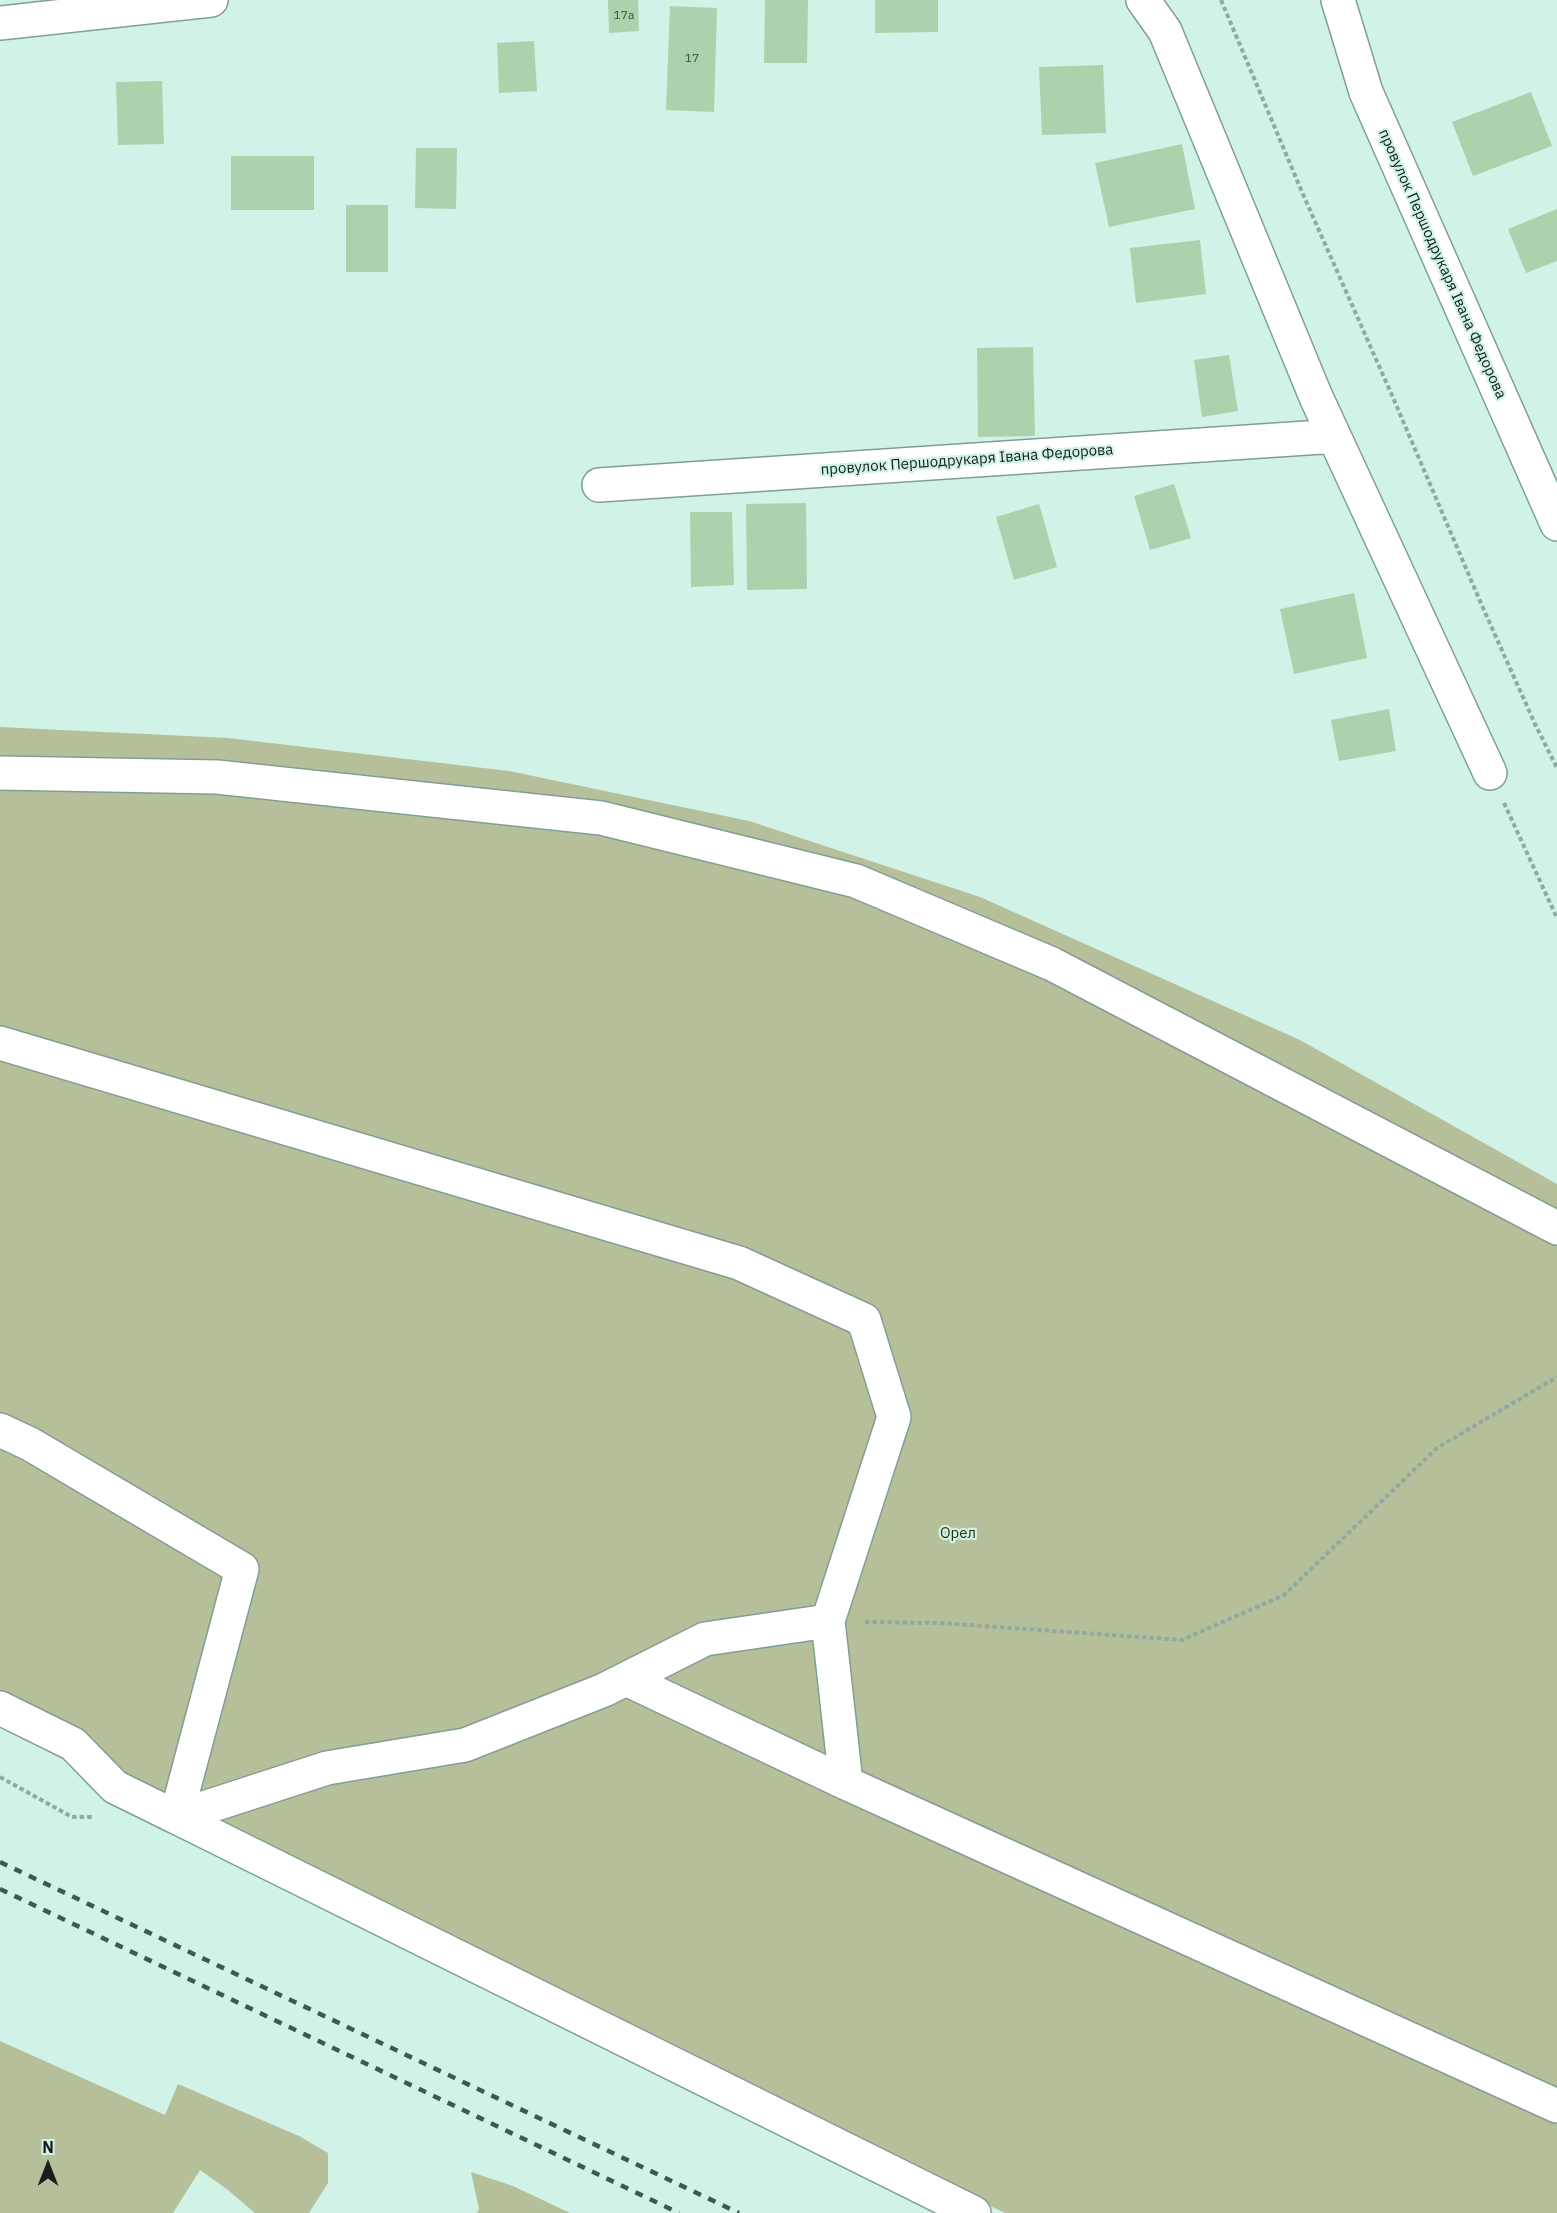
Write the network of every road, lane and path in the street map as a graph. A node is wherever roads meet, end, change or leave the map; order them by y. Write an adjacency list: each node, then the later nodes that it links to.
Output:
1 (211, 0): 5 (street)
2 (1143, 0): 6 (street)
3 (1221, 0): 9 (path)
4 (1338, 0): 8 (street, провулок Першодрукаря Івана Федорова)
5 (0, 23)
6 (1335, 439): 7 (street, провулок Першодрукаря Івана Федорова); 11 (street)
7 (599, 485)
8 (1557, 524)
9 (1557, 768)
10 (0, 773): 14 (street)
11 (1490, 773): 12 (path)
12 (1557, 918)
13 (0, 1043): 17 (street)
14 (1557, 1228)
15 (1557, 1377): 17 (path)
16 (0, 1431): 21 (street)
17 (828, 1622): 18 (street); 20 (street)
18 (626, 1678): 20 (street); 21 (street)
19 (0, 1708): 21 (street)
20 (846, 1783): 22 (street)
21 (176, 1817): 23 (street)
22 (1557, 2106)
23 (974, 2213)

